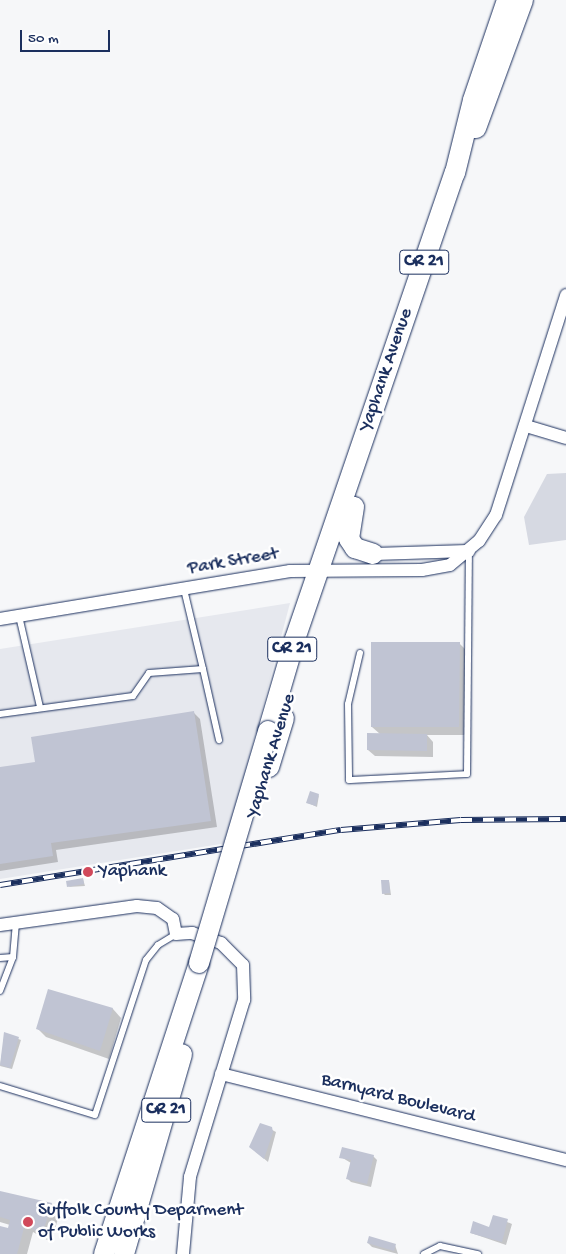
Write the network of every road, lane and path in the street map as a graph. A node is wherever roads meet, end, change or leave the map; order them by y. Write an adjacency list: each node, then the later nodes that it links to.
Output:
1 (507, 0): 3 (main road, Yaphank Avenue / CR 21)
2 (523, 0): 3 (main road, Yaphank Avenue / CR 21)
3 (455, 173): 7 (main road, Yaphank Avenue / CR 21)
4 (566, 296): 5 (street, Park Street)
5 (526, 426): 6 (street); 8 (street, Park Street)
6 (566, 438)
7 (360, 452): 9 (main road); 10 (main road, Yaphank Avenue / CR 21)
8 (469, 551): 9 (street); 10 (street, Park Street); 14 (lane)
9 (373, 554)
10 (322, 569): 11 (street, Park Street); 24 (main road, Yaphank Avenue / CR 21)
11 (184, 589): 12 (street, Park Street); 15 (lane)
12 (19, 616): 13 (street, Park Street); 16 (lane)
13 (0, 619)
14 (360, 653)
15 (203, 669): 16 (lane); 18 (lane)
16 (40, 707): 17 (lane)
17 (0, 714)
18 (219, 740)
19 (16, 923): 20 (street); 21 (street); 22 (lane)
20 (0, 925)
21 (176, 934): 26 (street); 27 (lane)
22 (13, 957): 23 (lane); 25 (lane)
23 (0, 958)
24 (203, 964): 29 (main road, Yaphank Avenue / CR 21); 30 (main road, Yaphank Avenue / CR 21)
25 (0, 991)
26 (221, 1074): 28 (street, Barnyard Boulevard); 31 (street)
27 (0, 1086)
28 (566, 1160)
29 (104, 1254)
30 (124, 1254)
31 (183, 1254)
32 (424, 1254): 33 (lane)
33 (478, 1254)

